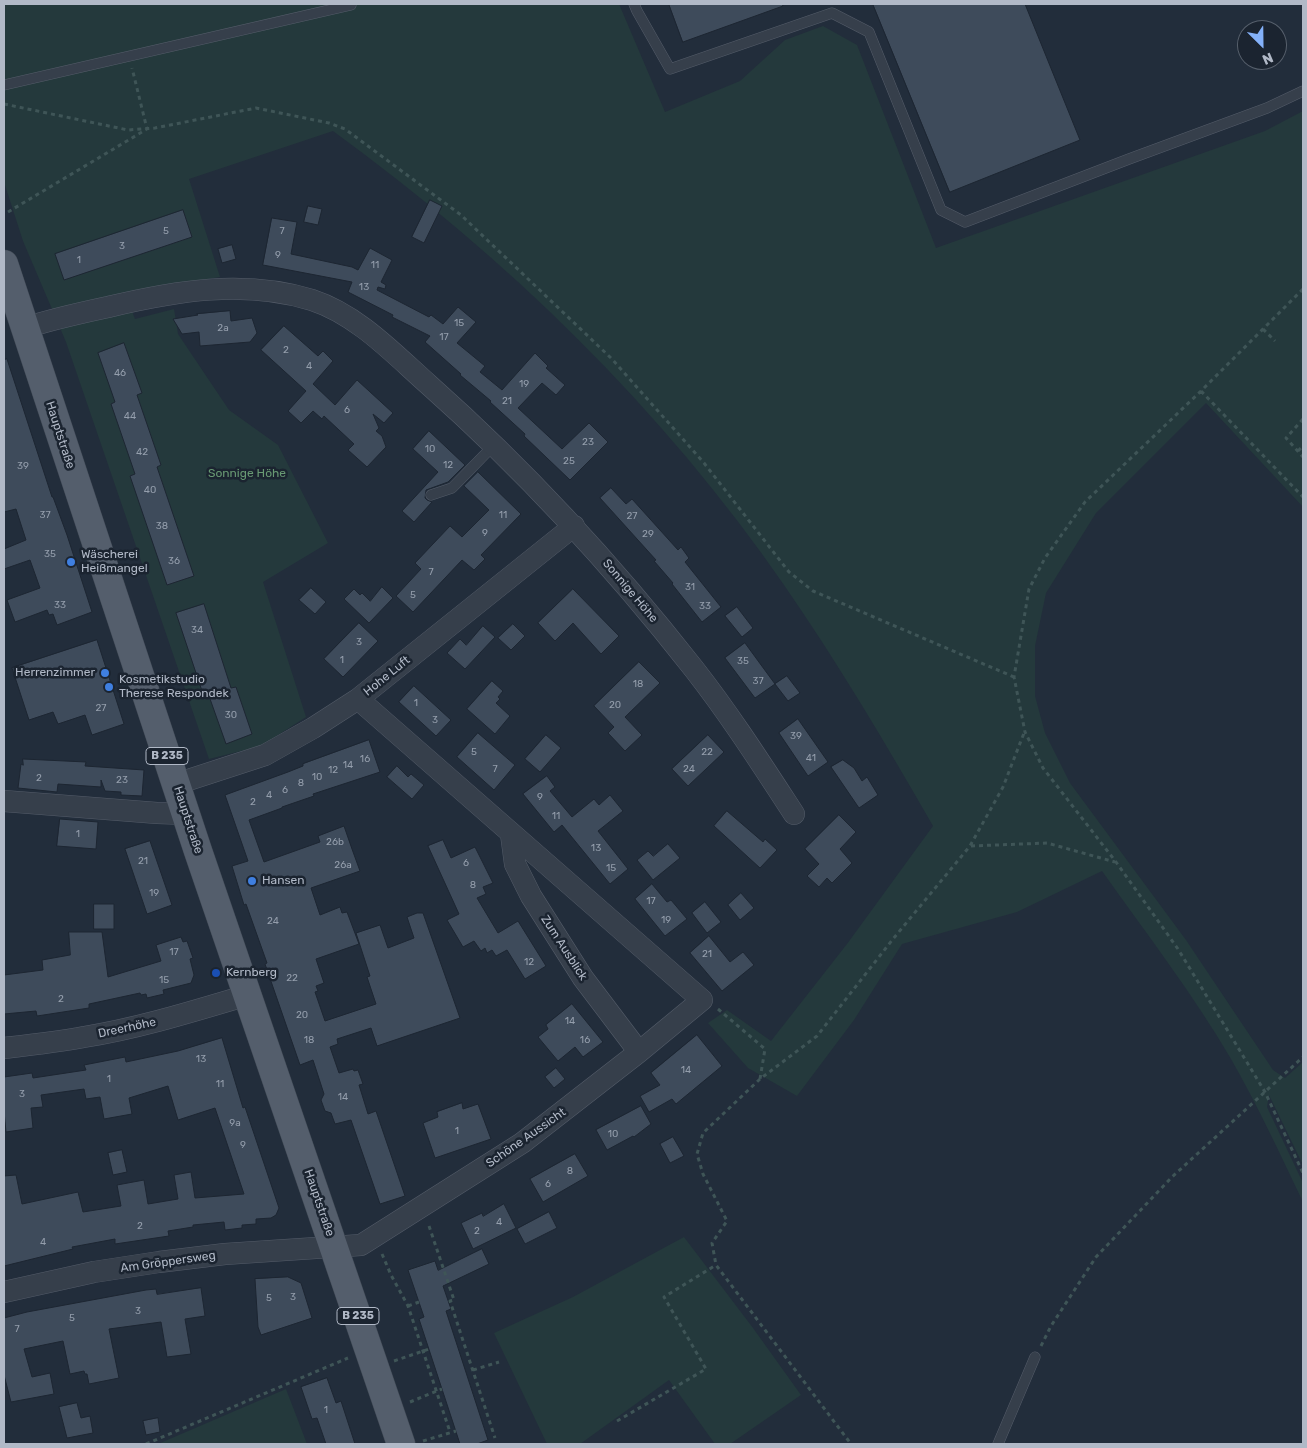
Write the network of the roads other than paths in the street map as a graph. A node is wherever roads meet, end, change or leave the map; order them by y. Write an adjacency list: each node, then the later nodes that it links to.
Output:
1 (634, 4): 4 (lane)
2 (351, 5): 3 (lane)
3 (4, 85)
4 (1303, 91)
5 (4, 264): 6 (main road, Hauptstraße / B 235)
6 (25, 328): 7 (street, Sonnige Höhe); 11 (main road, Hauptstraße / B 235)
7 (494, 445): 8 (lane); 9 (street, Sonnige Höhe)
8 (431, 495)
9 (574, 526): 10 (street, Hohe Luft); 14 (street, Sonnige Höhe)
10 (358, 698): 11 (street, Hohe Luft); 15 (street)
11 (176, 784): 13 (main road, Hauptstraße / B 235)
12 (4, 801): 13 (street)
13 (186, 814): 16 (main road, Hauptstraße / B 235)
14 (794, 814)
15 (511, 834): 18 (street, Zum Ausblick); 18 (street, Schöne Aussicht)
16 (248, 995): 17 (street, Dreerhöhe); 19 (main road, Hauptstraße / B 235)
17 (4, 1048)
18 (639, 1052): 19 (street, Schöne Aussicht)
19 (334, 1246): 20 (street, Am Gröppersweg); 22 (main road, Hauptstraße / B 235)
20 (4, 1292)
21 (1035, 1357): 23 (lane)
22 (401, 1444)
23 (998, 1444)

